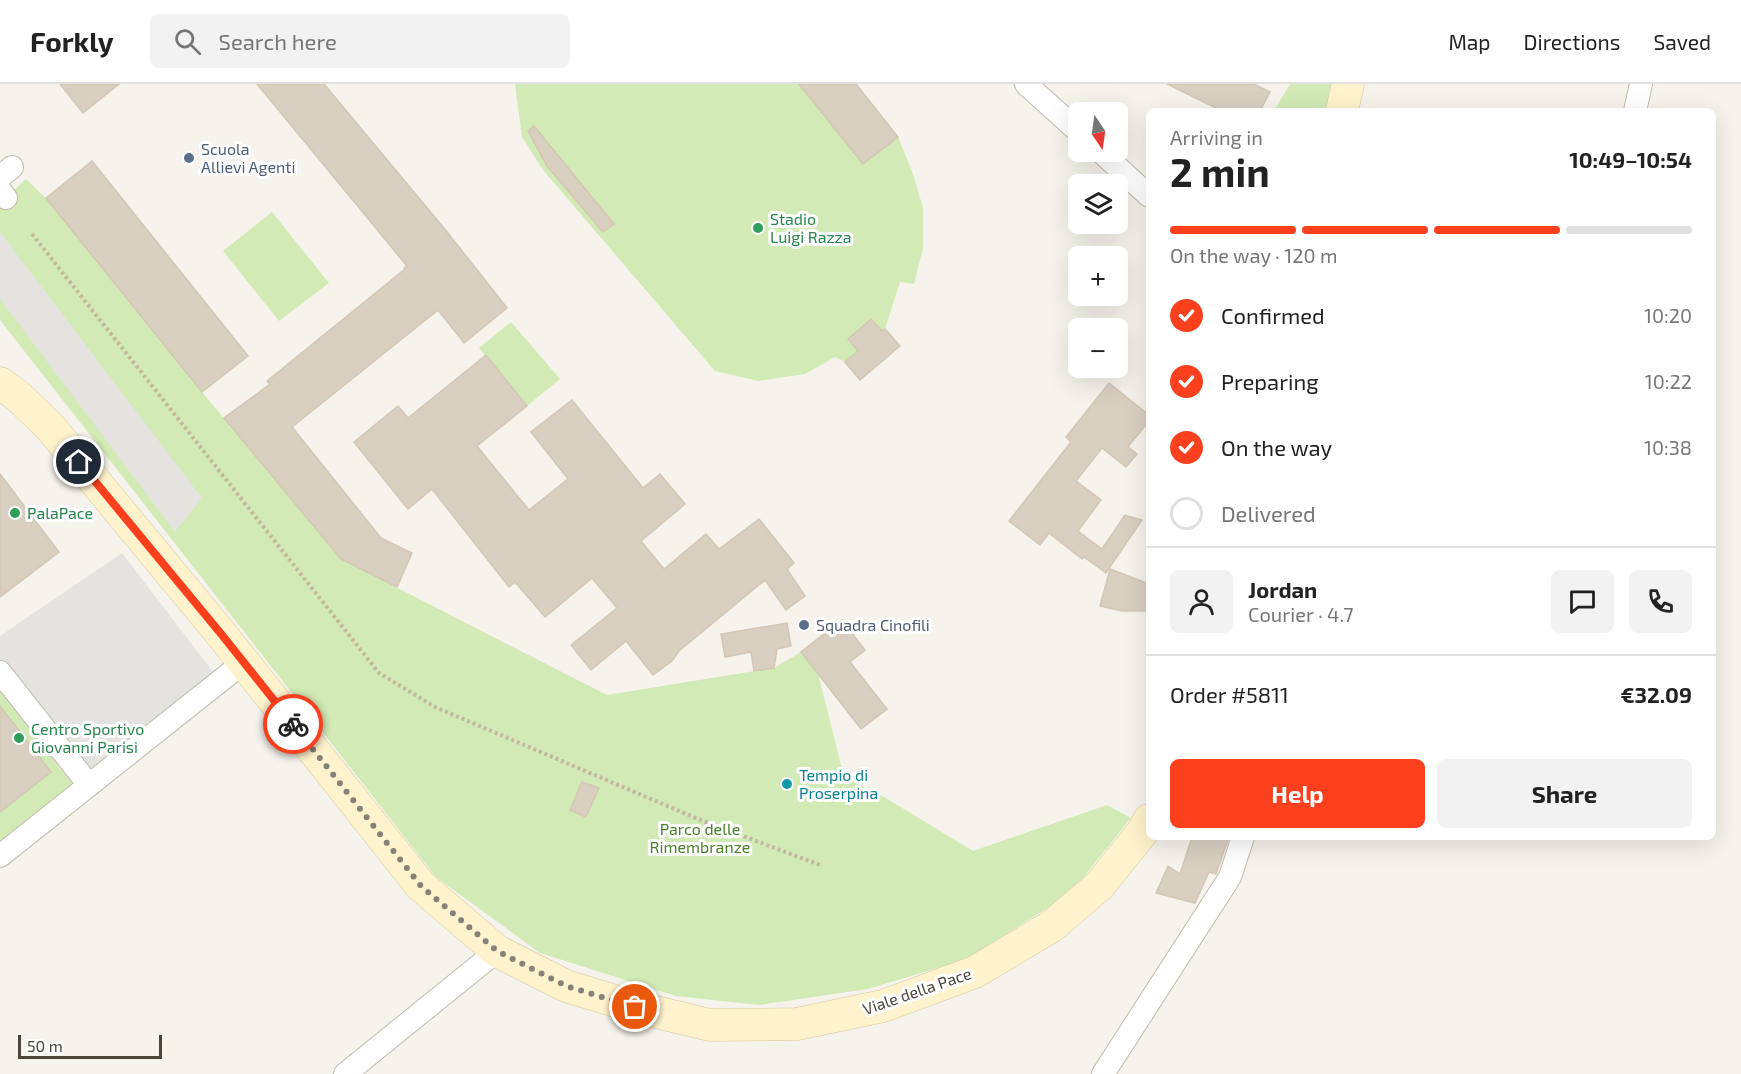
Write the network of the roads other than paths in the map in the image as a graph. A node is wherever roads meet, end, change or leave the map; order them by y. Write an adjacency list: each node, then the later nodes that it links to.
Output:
1 (1026, 84): 6 (street)
2 (1348, 84): 4 (main road)
3 (1641, 84): 5 (street)
4 (1343, 108)
5 (1636, 108)
6 (1068, 122)
7 (1112, 162): 8 (street)
8 (1146, 193)
9 (0, 366): 10 (street)
10 (10, 390): 11 (main road, Viale della Pace)
11 (244, 662): 13 (street); 17 (main road, Viale della Pace)
12 (0, 672): 13 (street)
13 (89, 785): 16 (street)
14 (1146, 826): 17 (main road, Viale della Pace)
15 (1242, 840): 19 (street)
16 (0, 856)
17 (497, 951): 18 (street)
18 (345, 1074)
19 (1103, 1074)

